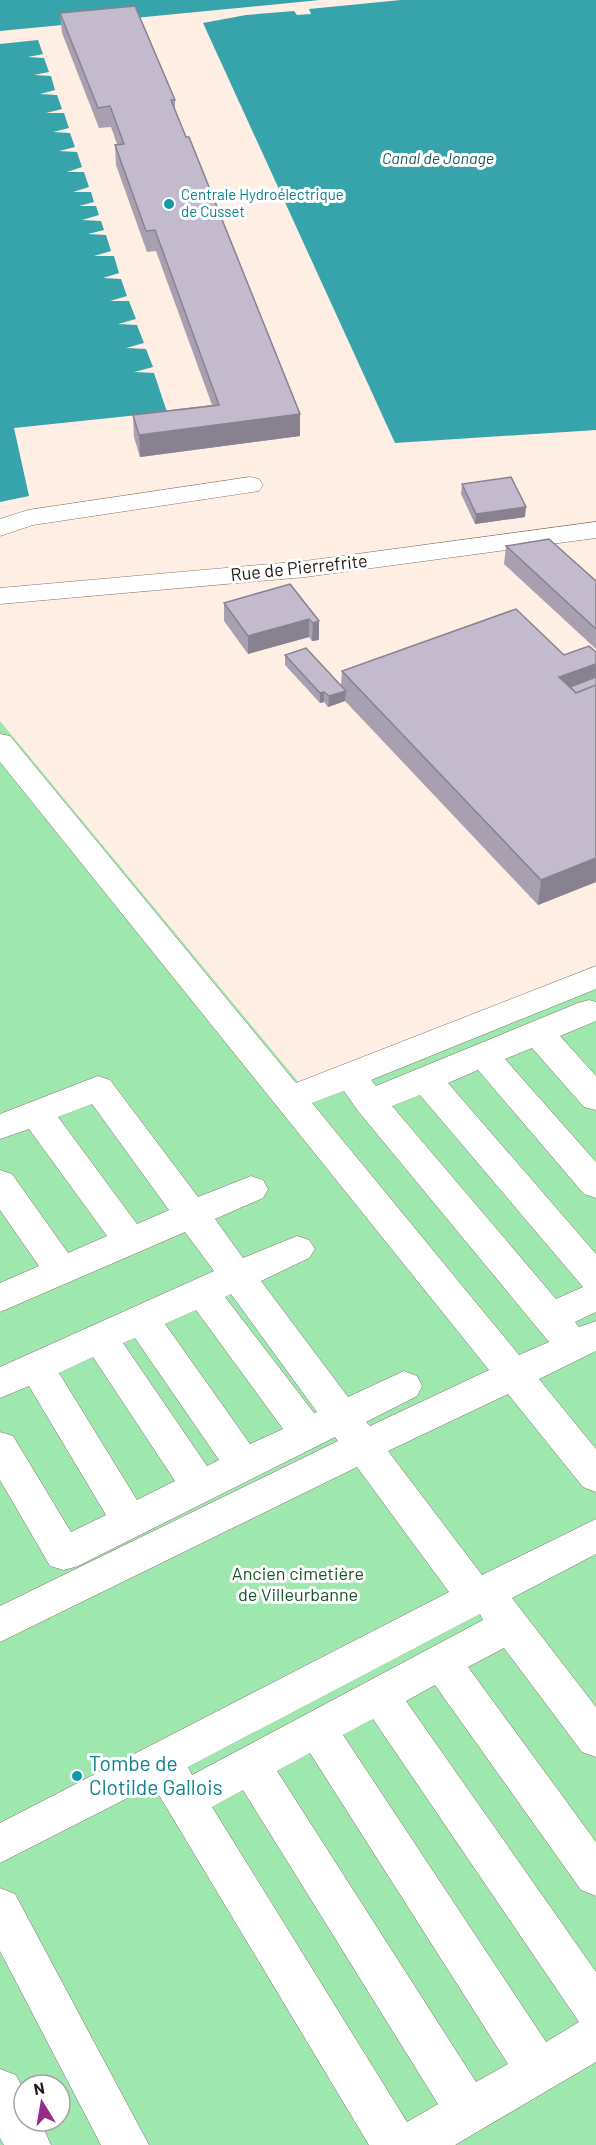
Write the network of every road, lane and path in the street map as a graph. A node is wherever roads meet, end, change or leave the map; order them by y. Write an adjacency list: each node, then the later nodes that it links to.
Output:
1 (250, 485): 2 (lane)
2 (0, 528)
3 (596, 530): 4 (lane, Rue de Pierrefrite)
4 (0, 596)
5 (0, 743): 12 (lane)
6 (587, 999): 7 (lane); 10 (lane)
7 (537, 1032): 8 (lane); 11 (lane)
8 (483, 1055): 9 (lane); 16 (lane)
9 (425, 1079): 10 (lane); 23 (lane)
10 (360, 1089): 12 (lane); 27 (lane)
11 (596, 1098)
12 (290, 1100): 32 (lane)
13 (36, 1113): 14 (lane); 18 (lane); 19 (lane)
14 (0, 1127)
15 (0, 1183): 21 (lane)
16 (596, 1185)
17 (251, 1189): 18 (lane)
18 (192, 1214): 19 (lane); 22 (lane)
19 (130, 1241): 21 (lane)
20 (297, 1249): 22 (lane)
21 (61, 1271): 26 (lane)
22 (237, 1276): 24 (lane); 35 (lane)
23 (596, 1278)
24 (202, 1292): 28 (lane); 36 (lane)
25 (596, 1296): 27 (lane)
26 (0, 1298)
27 (551, 1318): 30 (lane)
28 (141, 1319): 29 (lane); 39 (lane)
29 (100, 1338): 31 (lane); 41 (lane)
30 (585, 1340): 32 (lane)
31 (36, 1366): 33 (lane); 42 (lane)
32 (513, 1374): 37 (lane); 40 (lane)
33 (0, 1383)
34 (404, 1386): 35 (lane)
35 (342, 1417): 36 (lane); 37 (lane)
36 (308, 1434): 39 (lane)
37 (363, 1446): 44 (lane); 45 (lane)
38 (0, 1448): 42 (lane)
39 (244, 1465): 41 (lane)
40 (596, 1476)
41 (200, 1487): 42 (lane)
42 (130, 1522)
43 (596, 1534): 44 (lane)
44 (480, 1595): 46 (lane); 51 (lane)
45 (0, 1625)
46 (509, 1625): 47 (lane); 50 (lane)
47 (441, 1662): 48 (lane); 55 (lane)
48 (379, 1695): 49 (lane); 57 (lane)
49 (316, 1728): 52 (lane); 59 (lane)
50 (596, 1739)
51 (161, 1761): 53 (lane); 54 (lane)
52 (250, 1764): 53 (lane); 61 (lane)
53 (185, 1800): 64 (lane)
54 (0, 1844)
55 (596, 1876)
56 (0, 1908): 63 (lane)
57 (596, 2009)
58 (596, 2037): 59 (lane)
59 (539, 2071): 61 (lane)
60 (0, 2091): 62 (lane)
61 (469, 2112): 65 (lane)
62 (28, 2145)
63 (126, 2145)
64 (395, 2145)
65 (412, 2145)

